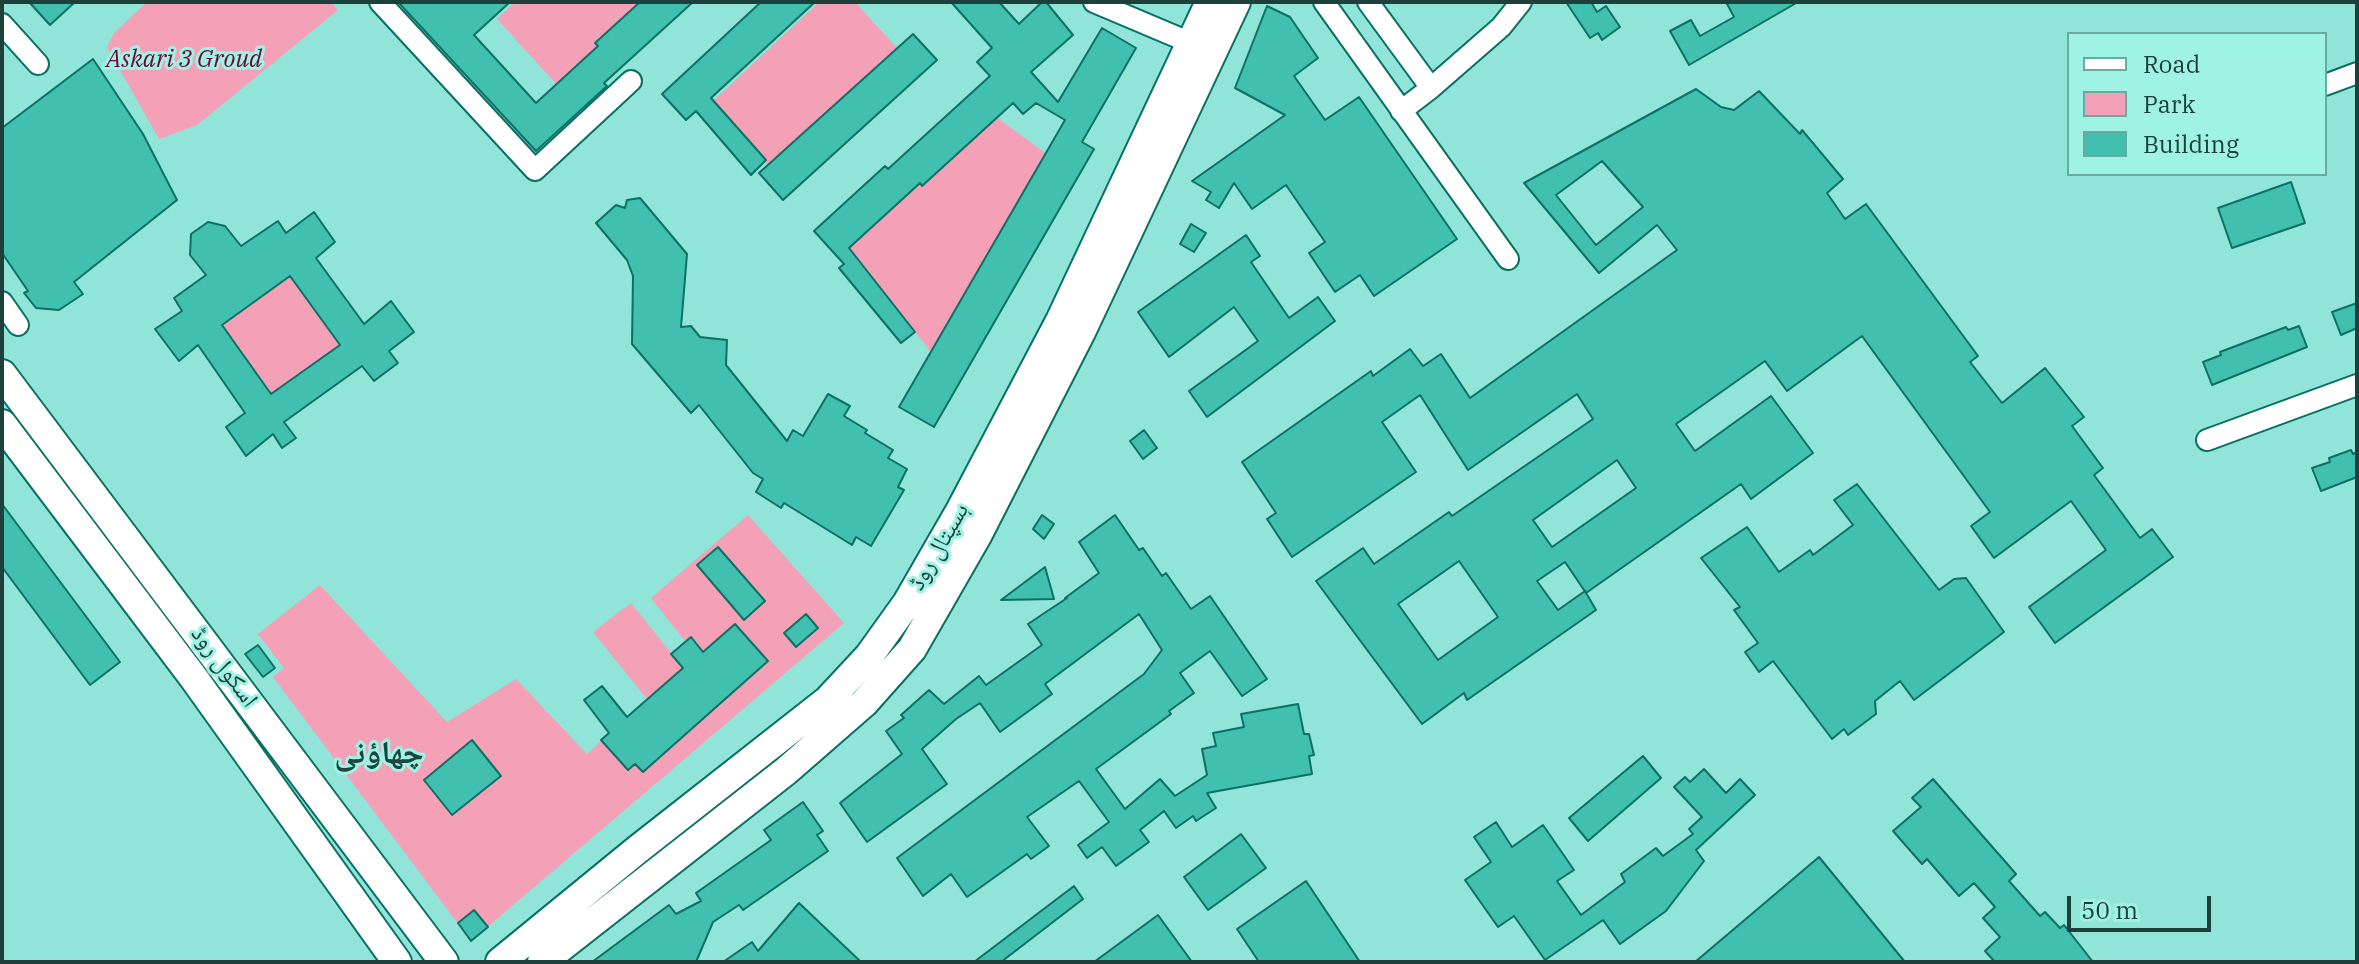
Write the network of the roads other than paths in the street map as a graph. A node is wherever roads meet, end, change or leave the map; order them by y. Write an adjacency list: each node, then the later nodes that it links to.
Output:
1 (380, 2): 12 (street)
2 (1094, 2): 9 (street)
3 (1210, 2): 9 (main road, ہسپتال روڈ)
4 (1236, 2): 26 (main road, ہسپتال روڈ)
5 (1324, 2): 15 (street)
6 (1368, 2): 14 (street)
7 (1521, 2): 14 (street)
8 (2, 24): 10 (street)
9 (1191, 43): 25 (main road, ہسپتال روڈ)
10 (38, 64)
11 (2357, 73): 13 (street)
12 (631, 81)
13 (2327, 84)
14 (1431, 88): 15 (street)
15 (1401, 111): 16 (street)
16 (1508, 259)
17 (2, 302): 18 (street)
18 (18, 325)
19 (2, 374): 24 (main road, اسکول روڈ)
20 (2357, 385): 22 (street)
21 (2, 424): 23 (main road, اسکول روڈ)
22 (2207, 440)
23 (397, 962)
24 (444, 962)
25 (500, 962)
26 (542, 962)

